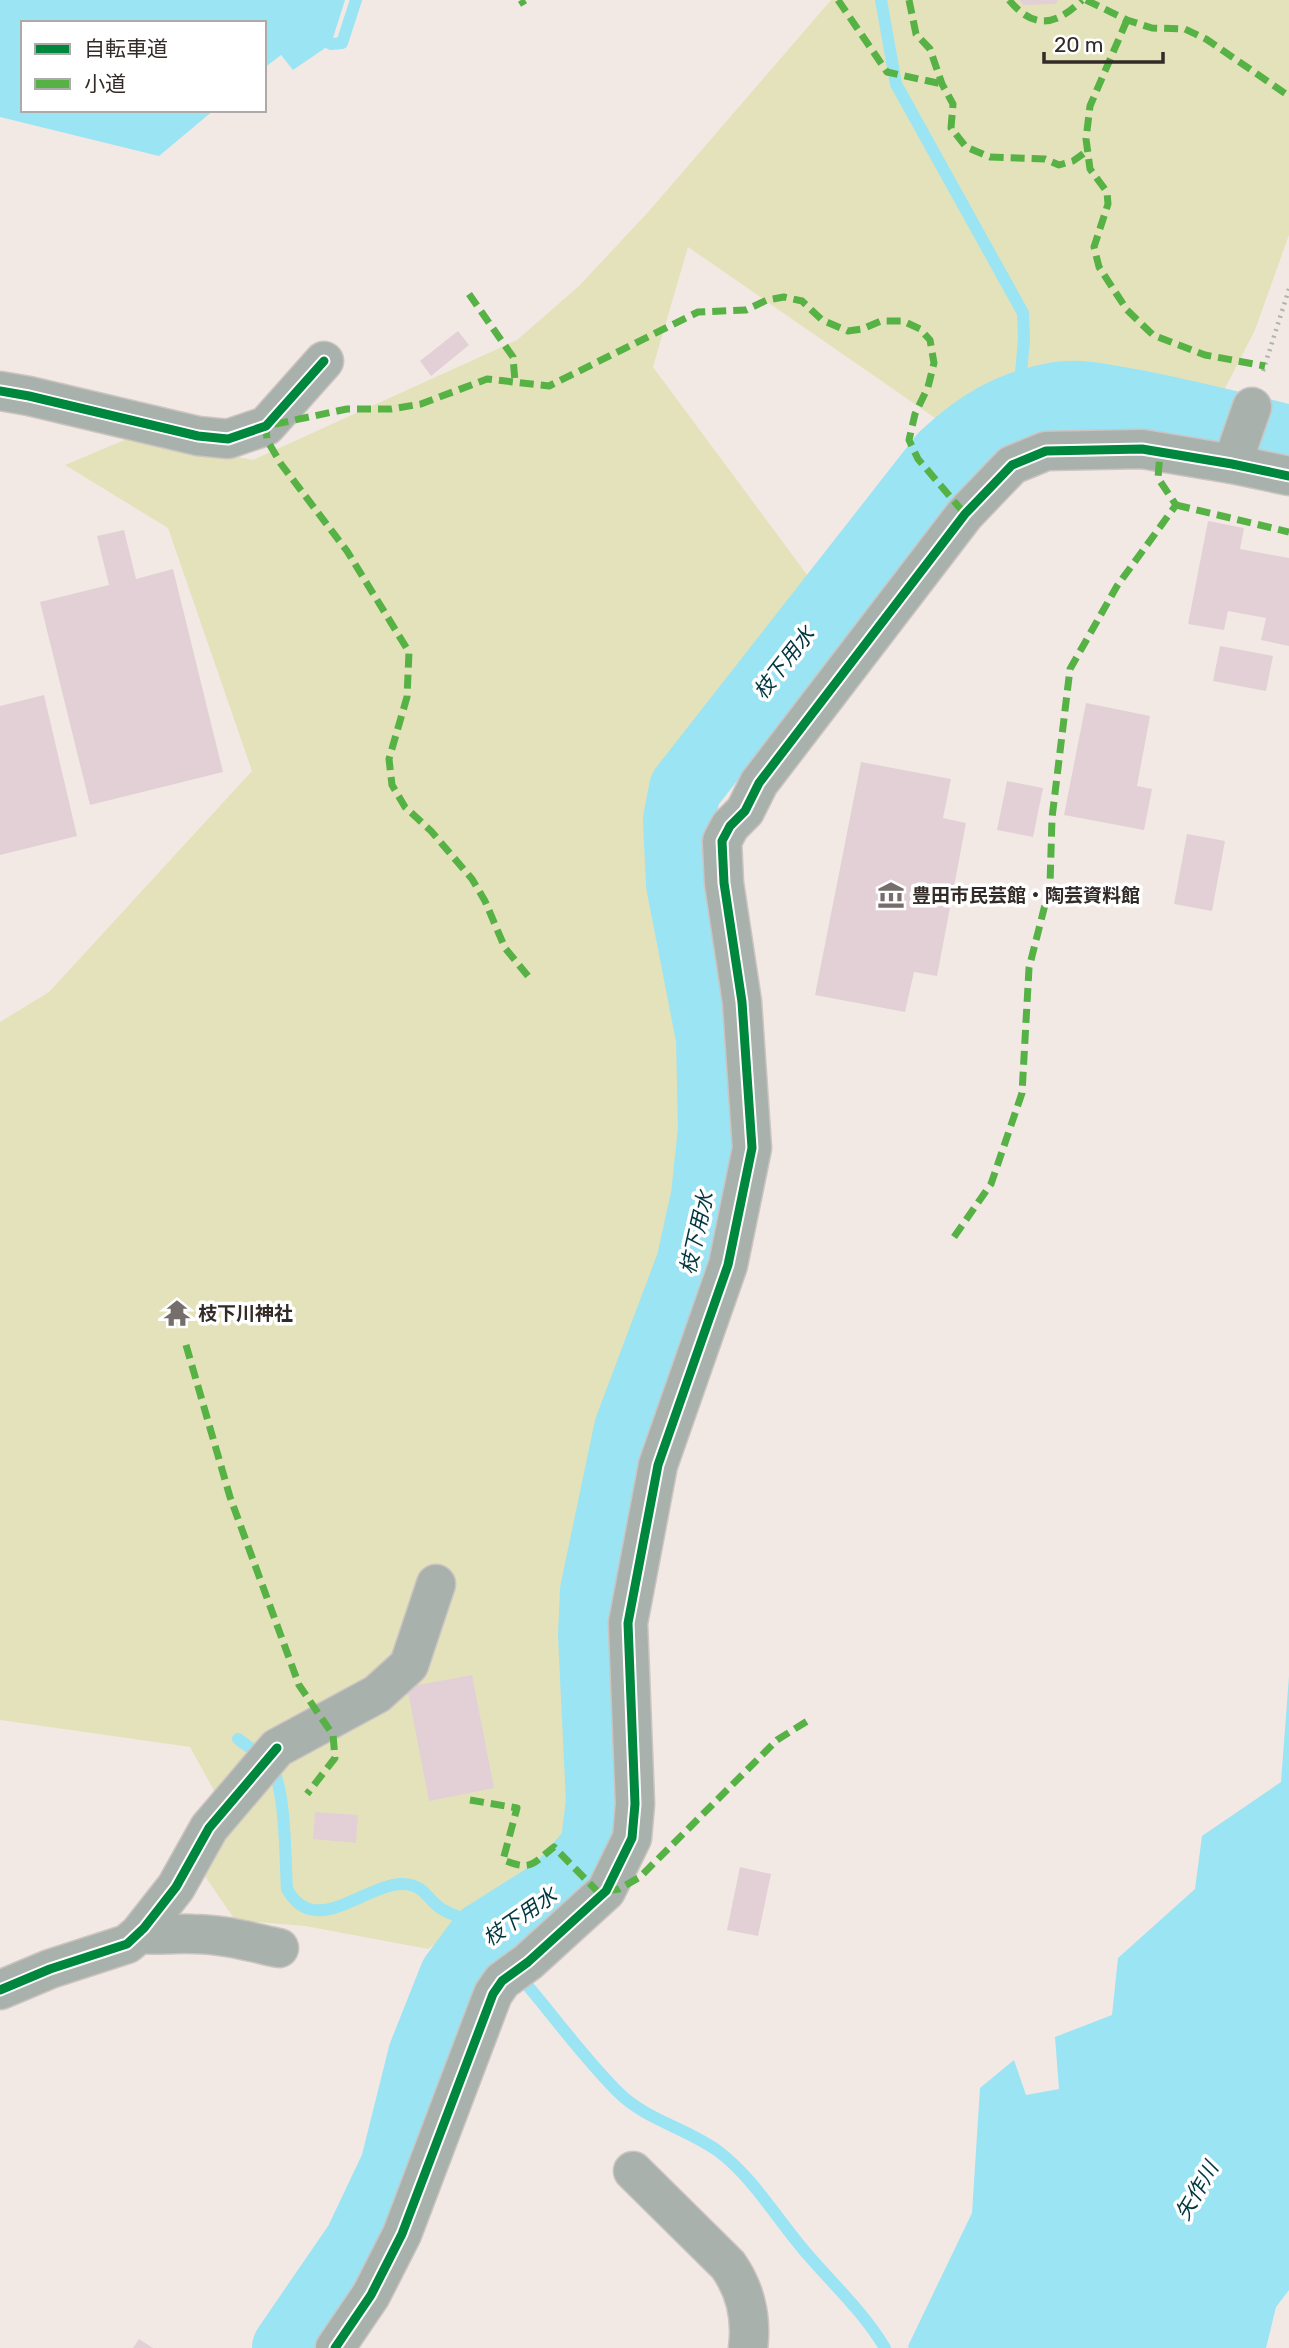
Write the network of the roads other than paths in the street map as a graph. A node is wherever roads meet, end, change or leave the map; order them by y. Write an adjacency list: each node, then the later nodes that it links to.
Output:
1 (324, 361): 2 (street)
2 (0, 391)
3 (1252, 407): 4 (street)
4 (1232, 464): 5 (street); 11 (street)
5 (1289, 476)
6 (436, 1584): 7 (street)
7 (139, 1934): 8 (street); 9 (street)
8 (279, 1948)
9 (0, 1990)
10 (633, 2171): 12 (street)
11 (335, 2348)
12 (748, 2348)

